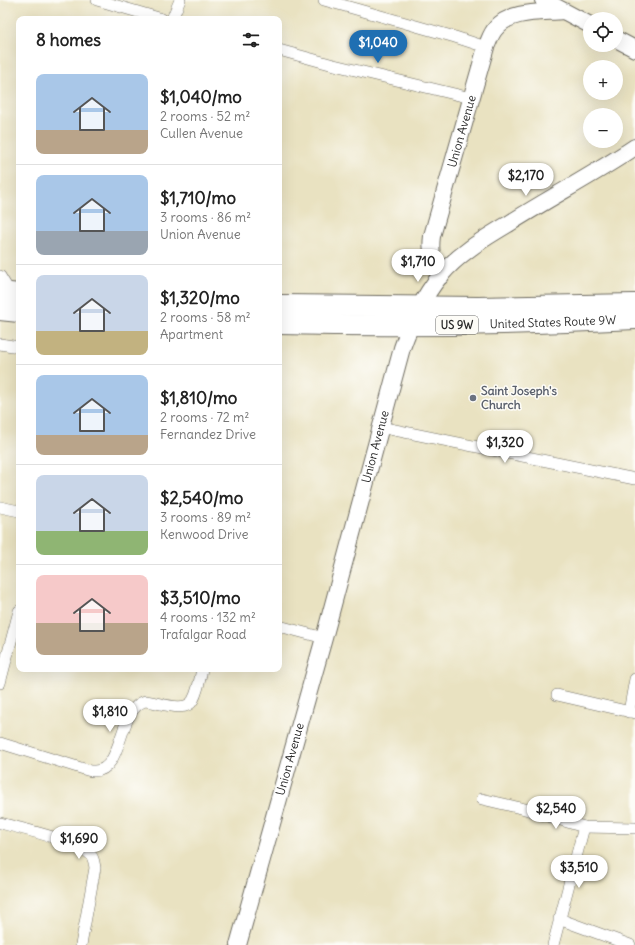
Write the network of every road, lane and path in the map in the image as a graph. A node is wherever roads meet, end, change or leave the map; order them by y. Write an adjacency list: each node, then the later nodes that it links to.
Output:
1 (97, 0): 6 (street)
2 (180, 0): 7 (street)
3 (324, 0): 10 (street)
4 (543, 0): 5 (street)
5 (563, 11): 8 (street); 10 (street, Union Avenue)
6 (152, 16)
7 (173, 16)
8 (583, 21)
9 (623, 43): 11 (street)
10 (486, 47): 13 (street, Union Avenue)
11 (635, 49)
12 (282, 51): 13 (street)
13 (471, 98): 16 (street, Union Avenue)
14 (635, 147): 16 (street)
15 (0, 276): 17 (street)
16 (441, 276): 20 (street, Union Avenue)
17 (12, 296)
18 (635, 304): 20 (highway, United States Route 9W / US 9W)
19 (282, 305): 20 (highway, United States Route 9W / US 9W)
20 (420, 307): 25 (street, Union Avenue)
21 (0, 310): 22 (highway)
22 (16, 312)
23 (635, 319): 25 (highway, United States Route 9W / US 9W)
24 (282, 324): 25 (highway, United States Route 9W / US 9W)
25 (410, 326): 28 (street, Union Avenue)
26 (0, 344): 27 (street)
27 (16, 347)
28 (380, 427): 29 (street); 34 (street, Union Avenue)
29 (635, 480)
30 (0, 507): 31 (street)
31 (16, 510)
32 (16, 622): 37 (street)
33 (282, 627): 34 (street)
34 (324, 638): 48 (street, Union Avenue)
35 (201, 672): 40 (street)
36 (635, 679): 39 (street)
37 (0, 683)
38 (557, 695): 39 (street)
39 (632, 713)
40 (0, 744)
41 (482, 799): 43 (street)
42 (0, 823): 47 (street)
43 (584, 827): 44 (street); 45 (street)
44 (635, 828)
45 (559, 919): 46 (street); 49 (street)
46 (612, 942): 50 (street)
47 (81, 945)
48 (238, 945)
49 (553, 945)
50 (630, 945)

